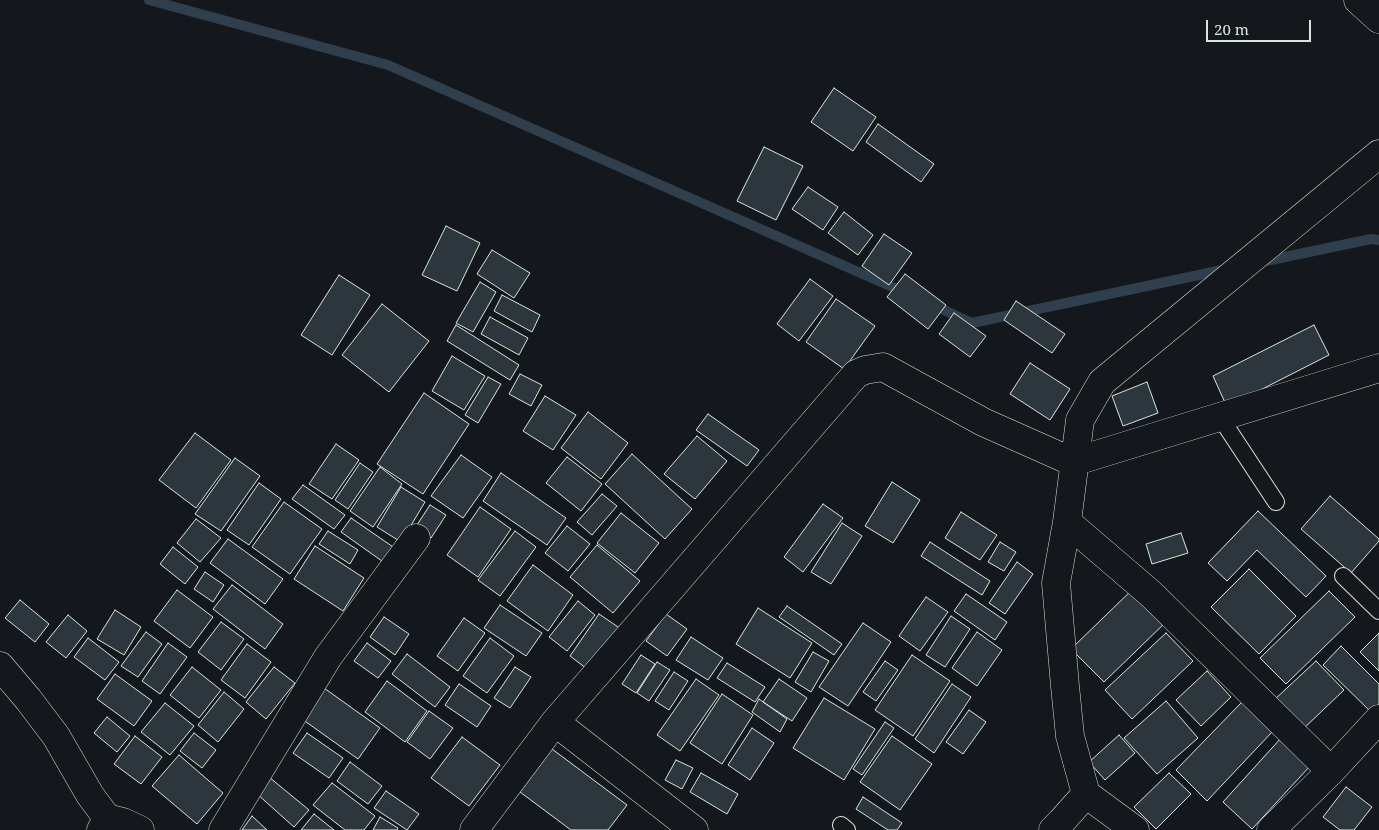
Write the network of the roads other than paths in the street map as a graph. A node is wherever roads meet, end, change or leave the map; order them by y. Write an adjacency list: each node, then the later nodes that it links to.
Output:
1 (1358, 0): 2 (street)
2 (1379, 19)
3 (1379, 154): 6 (street)
4 (1379, 368): 5 (street)
5 (1220, 417): 6 (street); 7 (lane)
6 (1073, 462): 8 (street); 14 (street)
7 (1276, 502)
8 (1067, 522): 15 (street); 16 (street)
9 (416, 538): 19 (street)
10 (1343, 576): 11 (lane)
11 (1379, 611)
12 (0, 666): 17 (street)
13 (1379, 720): 15 (street)
14 (555, 722): 20 (street); 21 (street)
15 (1331, 771): 24 (street)
16 (1086, 794): 22 (street); 23 (street)
17 (104, 824): 18 (street)
18 (140, 830)
19 (223, 830)
20 (474, 830)
21 (694, 830)
22 (1052, 830)
23 (1135, 830)
24 (1271, 830)

